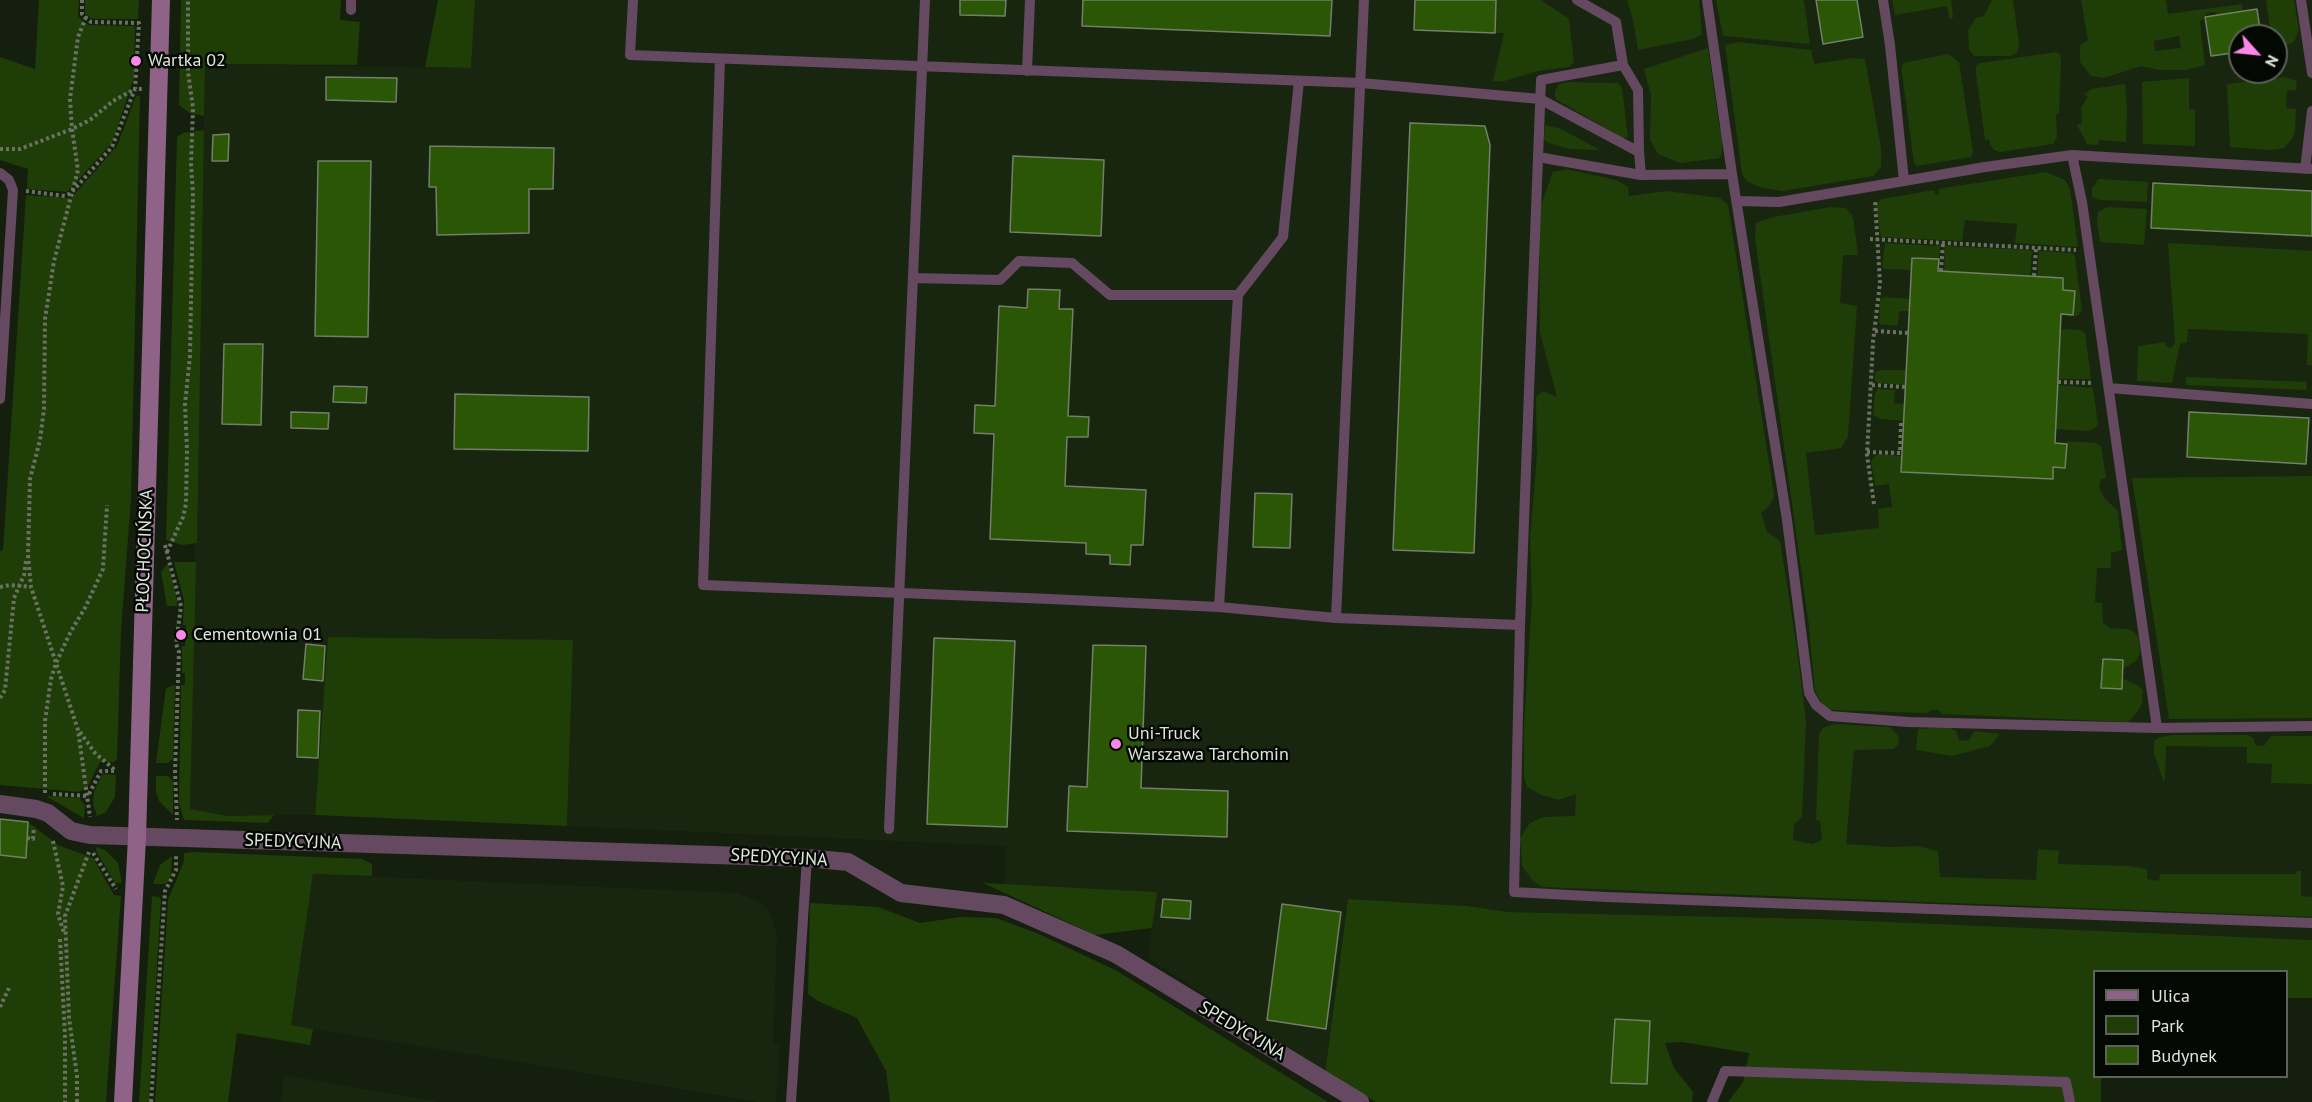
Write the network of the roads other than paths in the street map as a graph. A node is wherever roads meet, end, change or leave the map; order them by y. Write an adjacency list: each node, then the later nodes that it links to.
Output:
1 (162, 0): 41 (main road, PŁOCHOCIŃSKA)
2 (633, 0): 10 (lane)
3 (925, 0): 12 (lane)
4 (1030, 0): 13 (lane)
5 (1364, 0): 16 (lane)
6 (1577, 0): 11 (lane)
7 (1707, 0): 24 (lane)
8 (1883, 0): 26 (lane)
9 (2301, 0): 14 (lane)
10 (720, 59): 12 (lane); 33 (lane)
11 (1623, 64): 17 (lane); 19 (lane)
12 (922, 67): 13 (lane); 28 (lane)
13 (1027, 71): 15 (lane)
14 (2312, 73)
15 (1299, 81): 16 (lane); 29 (lane)
16 (1361, 83): 17 (lane); 35 (lane)
17 (1540, 99): 19 (lane); 21 (lane)
18 (2312, 111): 22 (lane)
19 (1639, 152): 25 (lane)
20 (2072, 156): 22 (lane); 26 (lane); 30 (lane)
21 (1538, 157): 25 (lane); 36 (lane)
22 (2308, 169)
23 (0, 173): 31 (lane)
24 (1732, 174): 25 (lane); 27 (lane)
25 (1641, 175)
26 (1904, 181): 27 (lane)
27 (1737, 201): 38 (lane)
28 (913, 278): 29 (lane); 33 (lane)
29 (1238, 296): 34 (lane)
30 (2109, 388): 32 (lane); 38 (lane)
31 (0, 399)
32 (2312, 404)
33 (899, 592): 34 (lane); 40 (lane)
34 (1219, 607): 35 (lane)
35 (1336, 618): 36 (lane)
36 (1520, 625): 43 (lane)
37 (2312, 726): 38 (lane)
38 (2157, 728)
39 (0, 804): 41 (street, SPEDYCYJNA)
40 (889, 829)
41 (137, 838): 42 (street, SPEDYCYJNA); 44 (main road, PŁOCHOCIŃSKA)
42 (807, 858): 45 (lane); 46 (street, SPEDYCYJNA)
43 (2312, 923)
44 (123, 1102)
45 (791, 1102)
46 (1360, 1102)
47 (1712, 1102): 48 (lane)
48 (2070, 1102)

